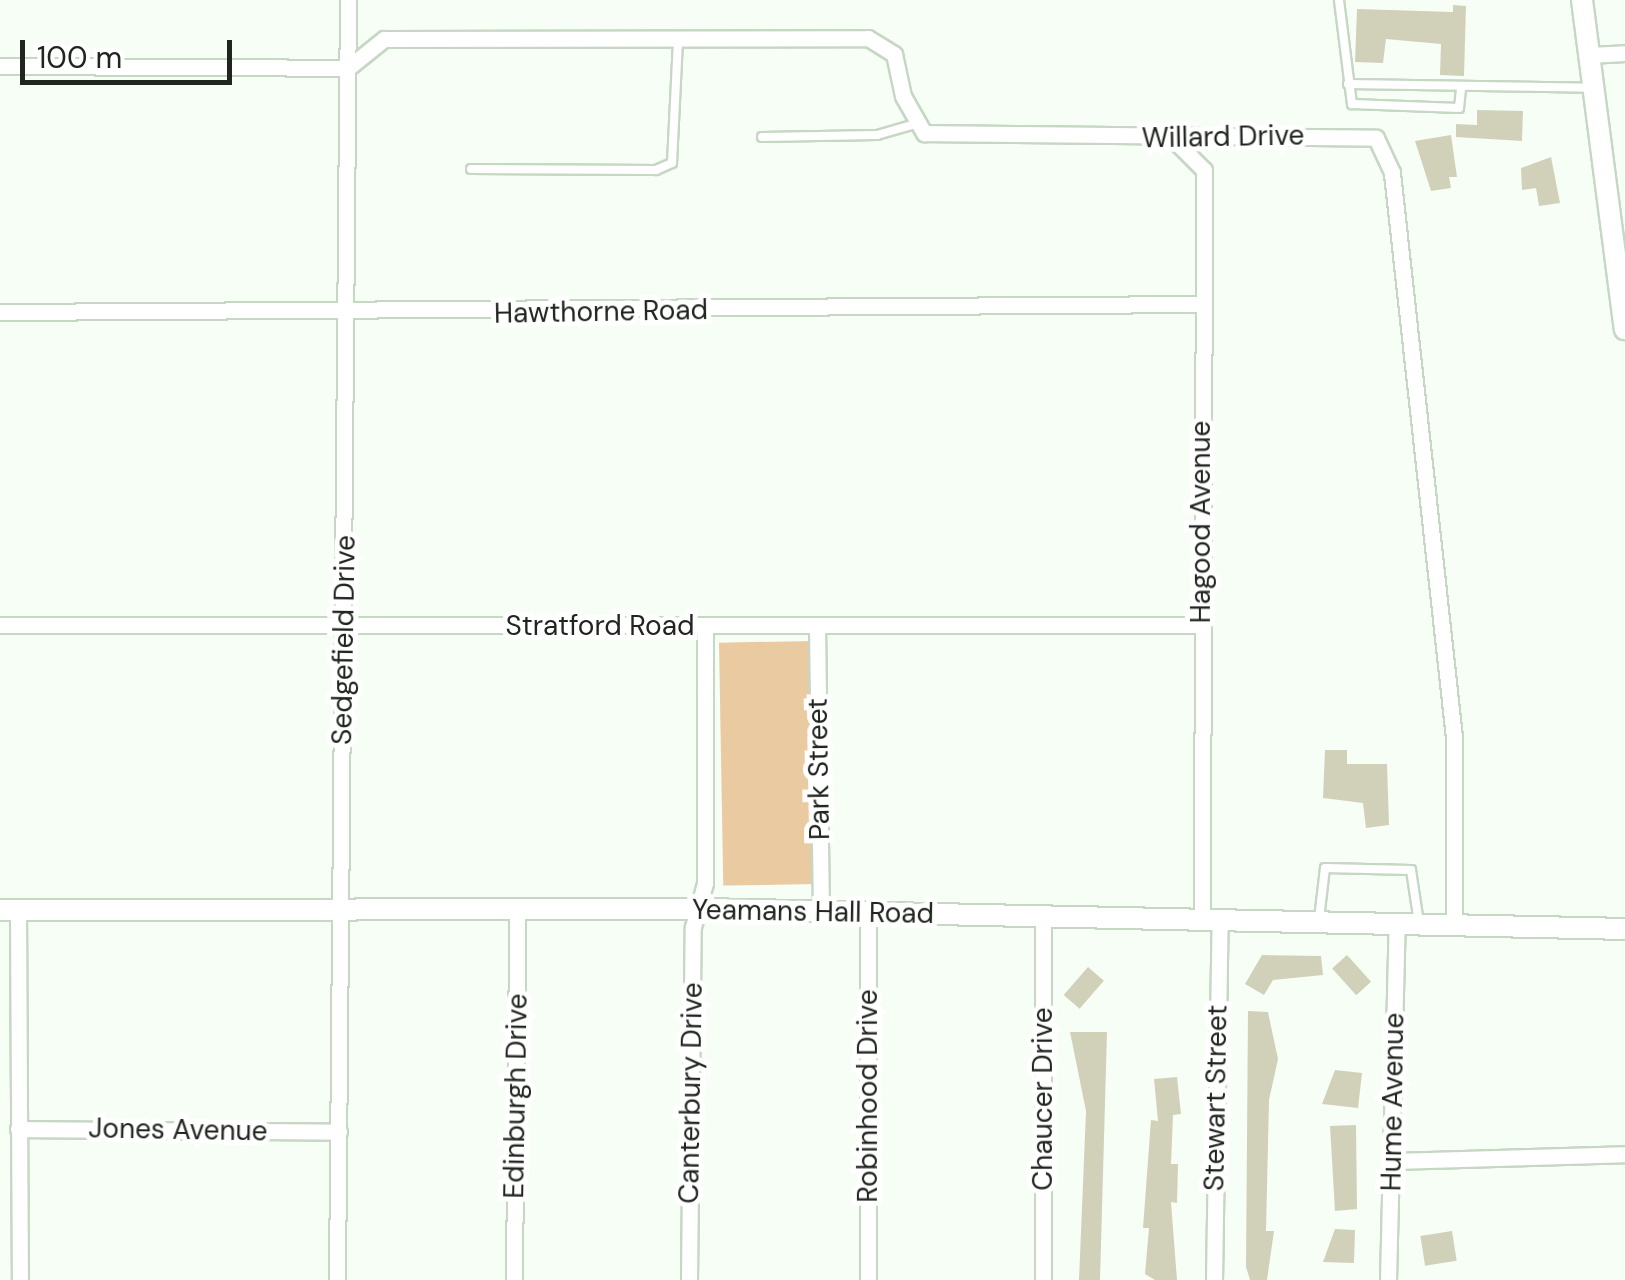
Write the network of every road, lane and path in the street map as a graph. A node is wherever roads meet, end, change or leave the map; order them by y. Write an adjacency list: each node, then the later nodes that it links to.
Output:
1 (348, 0): 8 (street, Sedgefield Drive)
2 (1339, 0): 9 (lane)
3 (1582, 0): 6 (street)
4 (678, 39): 8 (street); 12 (street); 15 (lane)
5 (1625, 54): 6 (street)
6 (1590, 56): 10 (street)
7 (0, 66): 8 (street)
8 (348, 68): 18 (street, Sedgefield Drive)
9 (1348, 84): 11 (lane); 11 (lane)
10 (1595, 88): 11 (lane); 19 (street)
11 (1462, 89)
12 (919, 123): 13 (lane); 14 (street, Willard Drive)
13 (762, 137)
14 (1174, 140): 16 (street, Hagood Avenue); 34 (street, Willard Drive)
15 (471, 169)
16 (1202, 304): 18 (street, Hawthorne Road); 21 (street, Hagood Avenue)
17 (0, 312): 18 (street, Hawthorne Road)
18 (346, 316): 20 (street, Sedgefield Drive)
19 (1625, 329)
20 (346, 625): 22 (street, Stratford Road); 24 (street, Stratford Road); 25 (street, Sedgefield Drive)
21 (1201, 625): 23 (street, Stratford Road); 31 (street, Hagood Avenue)
22 (0, 626)
23 (817, 626): 24 (street, Stratford Road); 29 (street, Park Street)
24 (706, 627): 27 (street)
25 (341, 909): 26 (street, Yeamans Hall Road); 28 (street, Yeamans Hall Road); 39 (street, Sedgefield Drive)
26 (9, 910): 38 (street)
27 (704, 910): 28 (street, Yeamans Hall Road); 29 (street, Yeamans Hall Road); 45 (street, Canterbury Drive)
28 (517, 912): 44 (street, Edinburgh Drive)
29 (821, 912): 30 (street, Yeamans Hall Road)
30 (868, 913): 32 (street, Yeamans Hall Road); 46 (street, Robinhood Drive)
31 (1211, 916): 32 (street, Yeamans Hall Road); 33 (street, Yeamans Hall Road); 48 (street, Stewart Street)
32 (1042, 917): 47 (street, Chaucer Drive)
33 (1318, 922): 35 (street, Yeamans Hall Road); 36 (lane)
34 (1454, 922): 36 (street, Yeamans Hall Road); 37 (street, Yeamans Hall Road)
35 (1397, 923): 36 (street, Yeamans Hall Road); 41 (street, Hume Avenue)
36 (1419, 923)
37 (1625, 928)
38 (18, 1128): 39 (street, Jones Avenue); 42 (street)
39 (339, 1132): 43 (street, Sedgefield Drive)
40 (1625, 1154): 41 (street)
41 (1393, 1161): 49 (street, Hume Avenue)
42 (20, 1280)
43 (337, 1280)
44 (514, 1280)
45 (689, 1280)
46 (868, 1280)
47 (1043, 1280)
48 (1214, 1280)
49 (1388, 1280)

